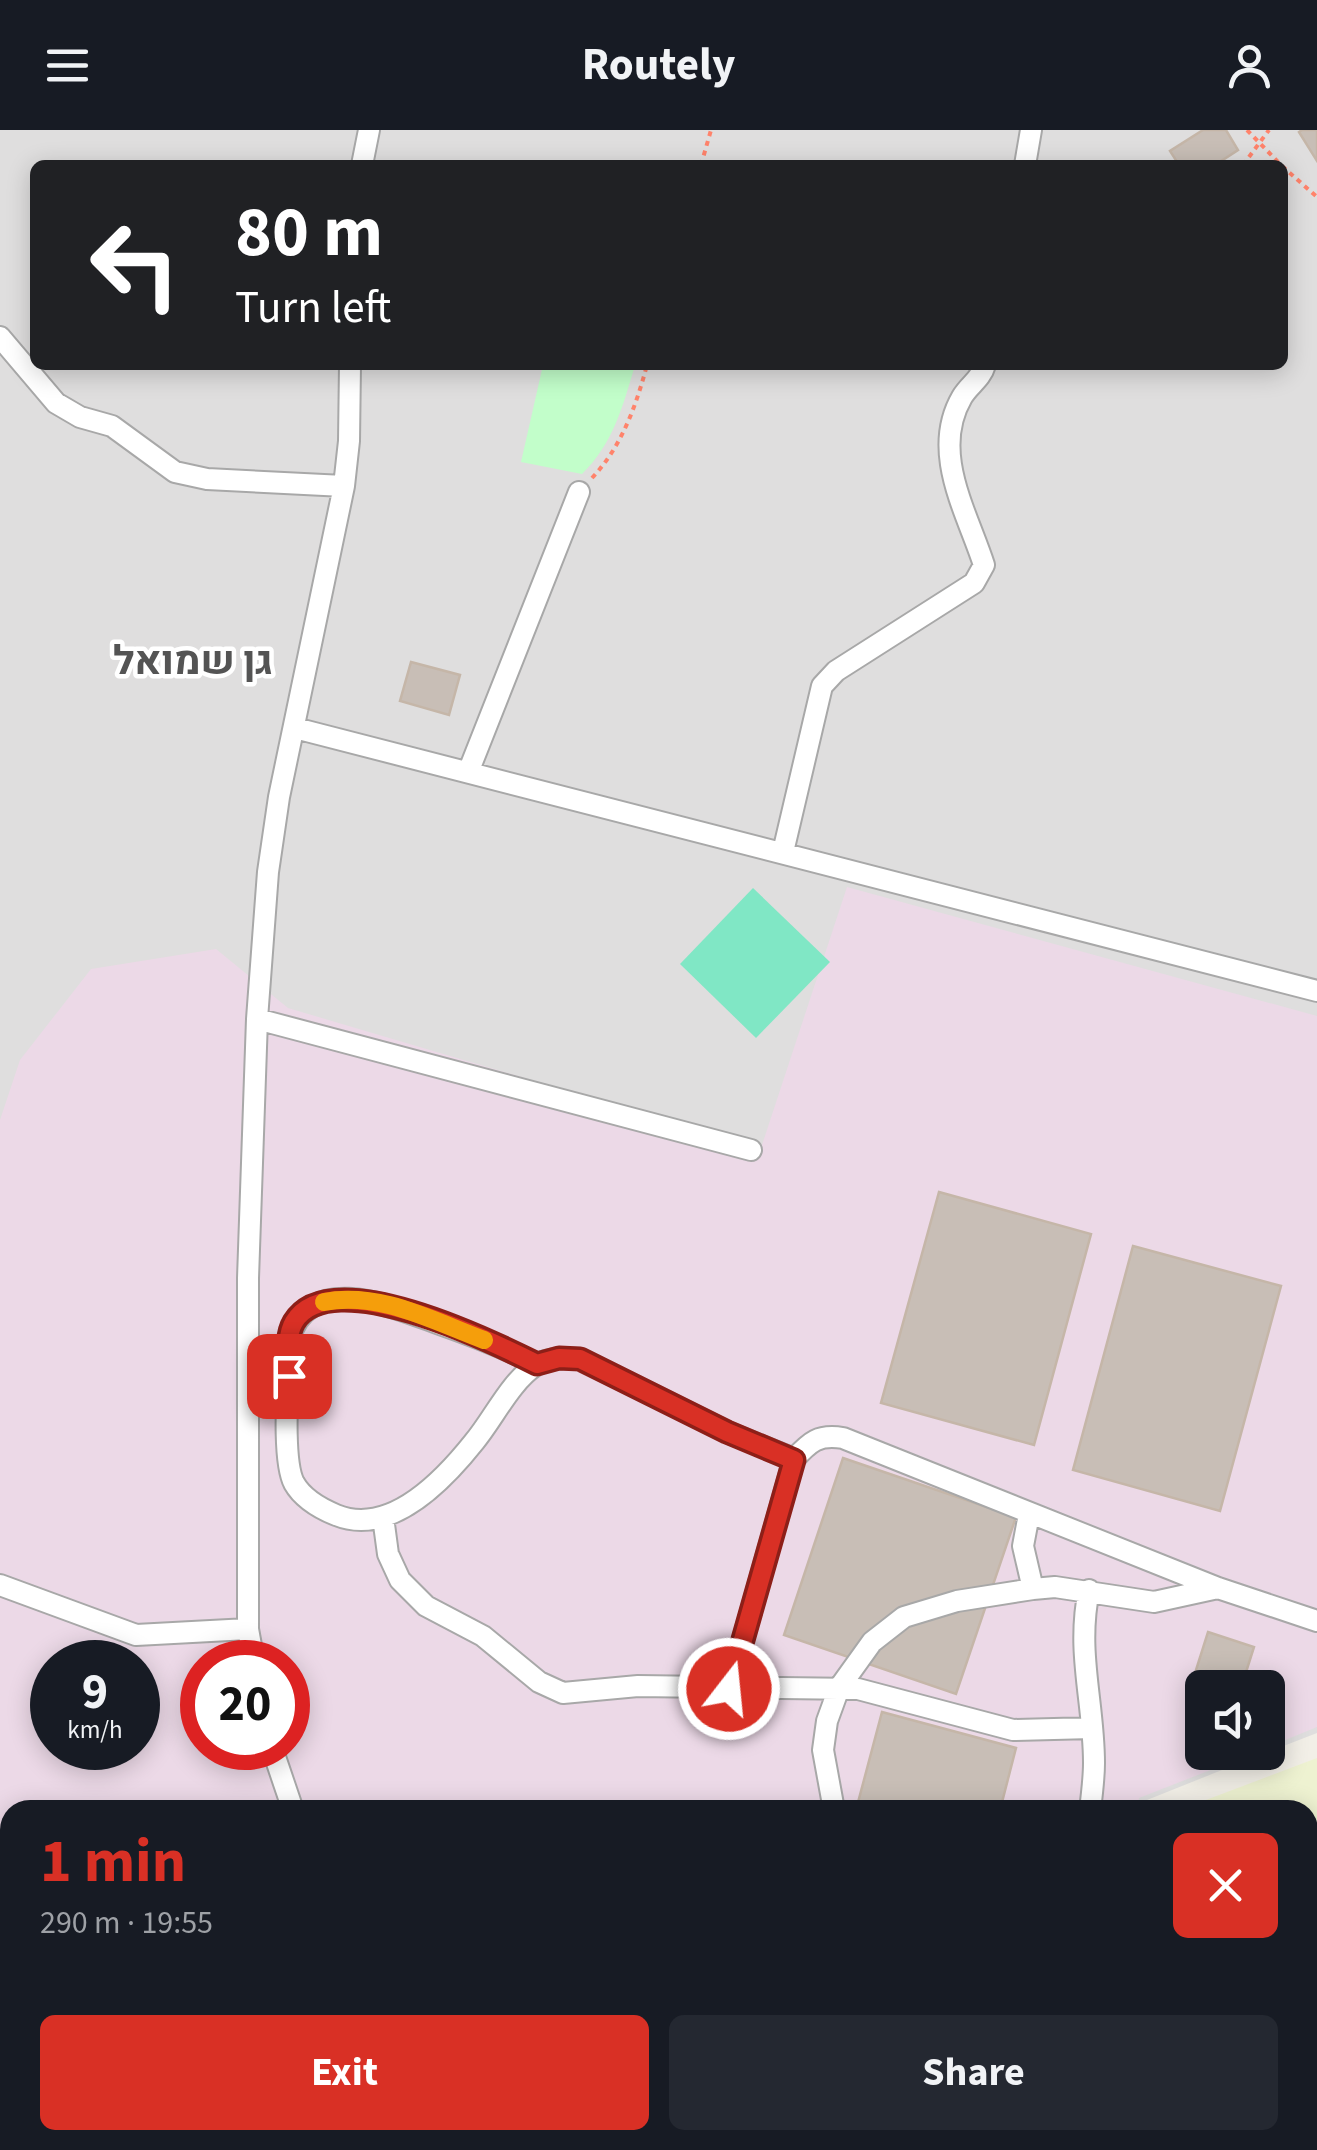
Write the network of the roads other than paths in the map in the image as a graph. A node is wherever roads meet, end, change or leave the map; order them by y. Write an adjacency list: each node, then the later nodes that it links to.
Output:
1 (369, 130): 3 (street)
2 (1031, 130): 4 (street)
3 (363, 160)
4 (1026, 160)
5 (0, 337): 8 (street)
6 (350, 370): 8 (street)
7 (983, 370): 12 (street)
8 (344, 486): 10 (street)
9 (579, 492): 11 (street)
10 (295, 728): 11 (street); 14 (street)
11 (469, 770): 12 (street)
12 (783, 852): 13 (street)
13 (1317, 991)
14 (257, 1019): 15 (street); 25 (street)
15 (751, 1150)
16 (537, 1364): 17 (street); 19 (street); 19 (street)
17 (794, 1460): 18 (street); 28 (street)
18 (1030, 1514): 21 (street); 22 (street)
19 (384, 1518): 28 (street)
20 (0, 1585): 25 (street)
21 (1033, 1588): 23 (street); 27 (street)
22 (1218, 1588): 23 (street); 24 (street)
23 (1089, 1590): 29 (street)
24 (1317, 1621)
25 (248, 1629): 26 (street)
26 (250, 1640)
27 (838, 1688): 28 (street); 29 (street); 34 (street)
28 (729, 1689)
29 (1092, 1728): 35 (street)
30 (278, 1770): 31 (street)
31 (283, 1786): 32 (street); 33 (street)
32 (281, 1800)
33 (289, 1800)
34 (832, 1800)
35 (1091, 1800)

